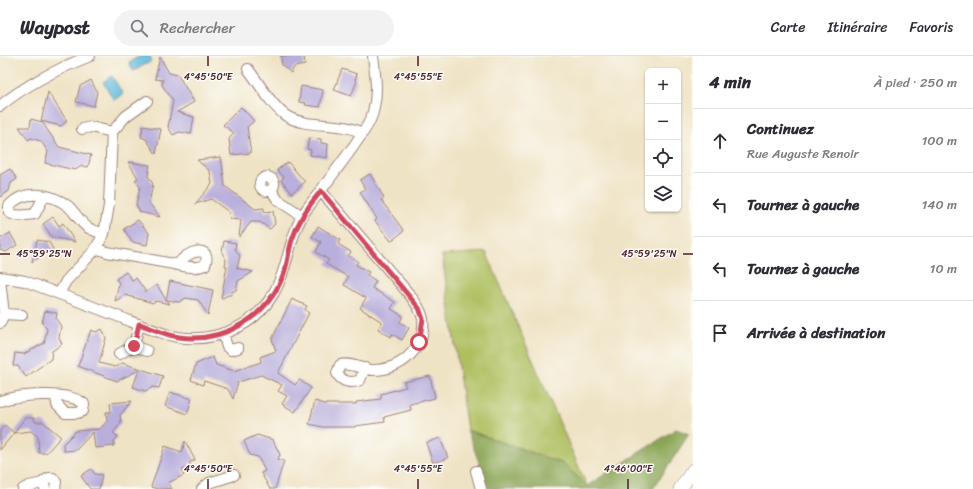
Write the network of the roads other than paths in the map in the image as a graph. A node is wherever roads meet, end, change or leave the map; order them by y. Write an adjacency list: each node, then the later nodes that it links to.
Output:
1 (90, 56): 5 (street)
2 (373, 56): 8 (street)
3 (248, 69): 8 (street)
4 (146, 101): 7 (street)
5 (0, 106)
6 (82, 129): 7 (street)
7 (112, 132): 13 (street)
8 (362, 133): 10 (street)
9 (271, 190): 12 (street)
10 (321, 191): 12 (street); 27 (street)
11 (44, 196): 13 (street)
12 (302, 216): 22 (street)
13 (104, 234): 14 (street)
14 (96, 248): 15 (street); 18 (street)
15 (178, 265)
16 (0, 277): 18 (street)
17 (0, 280): 20 (street)
18 (59, 294): 21 (street)
19 (22, 315): 20 (street)
20 (2, 319)
21 (139, 324): 22 (street); 23 (street)
22 (223, 333): 24 (street)
23 (134, 346): 25 (street); 26 (street)
24 (238, 348)
25 (146, 351)
26 (119, 354)
27 (366, 368)
28 (56, 397): 29 (street)
29 (0, 401)
30 (693, 470): 38 (street)
31 (476, 471): 37 (street)
32 (234, 475): 36 (street)
33 (44, 486): 34 (street); 35 (street)
34 (23, 489)
35 (55, 489)
36 (202, 489)
37 (481, 489)
38 (680, 489)

